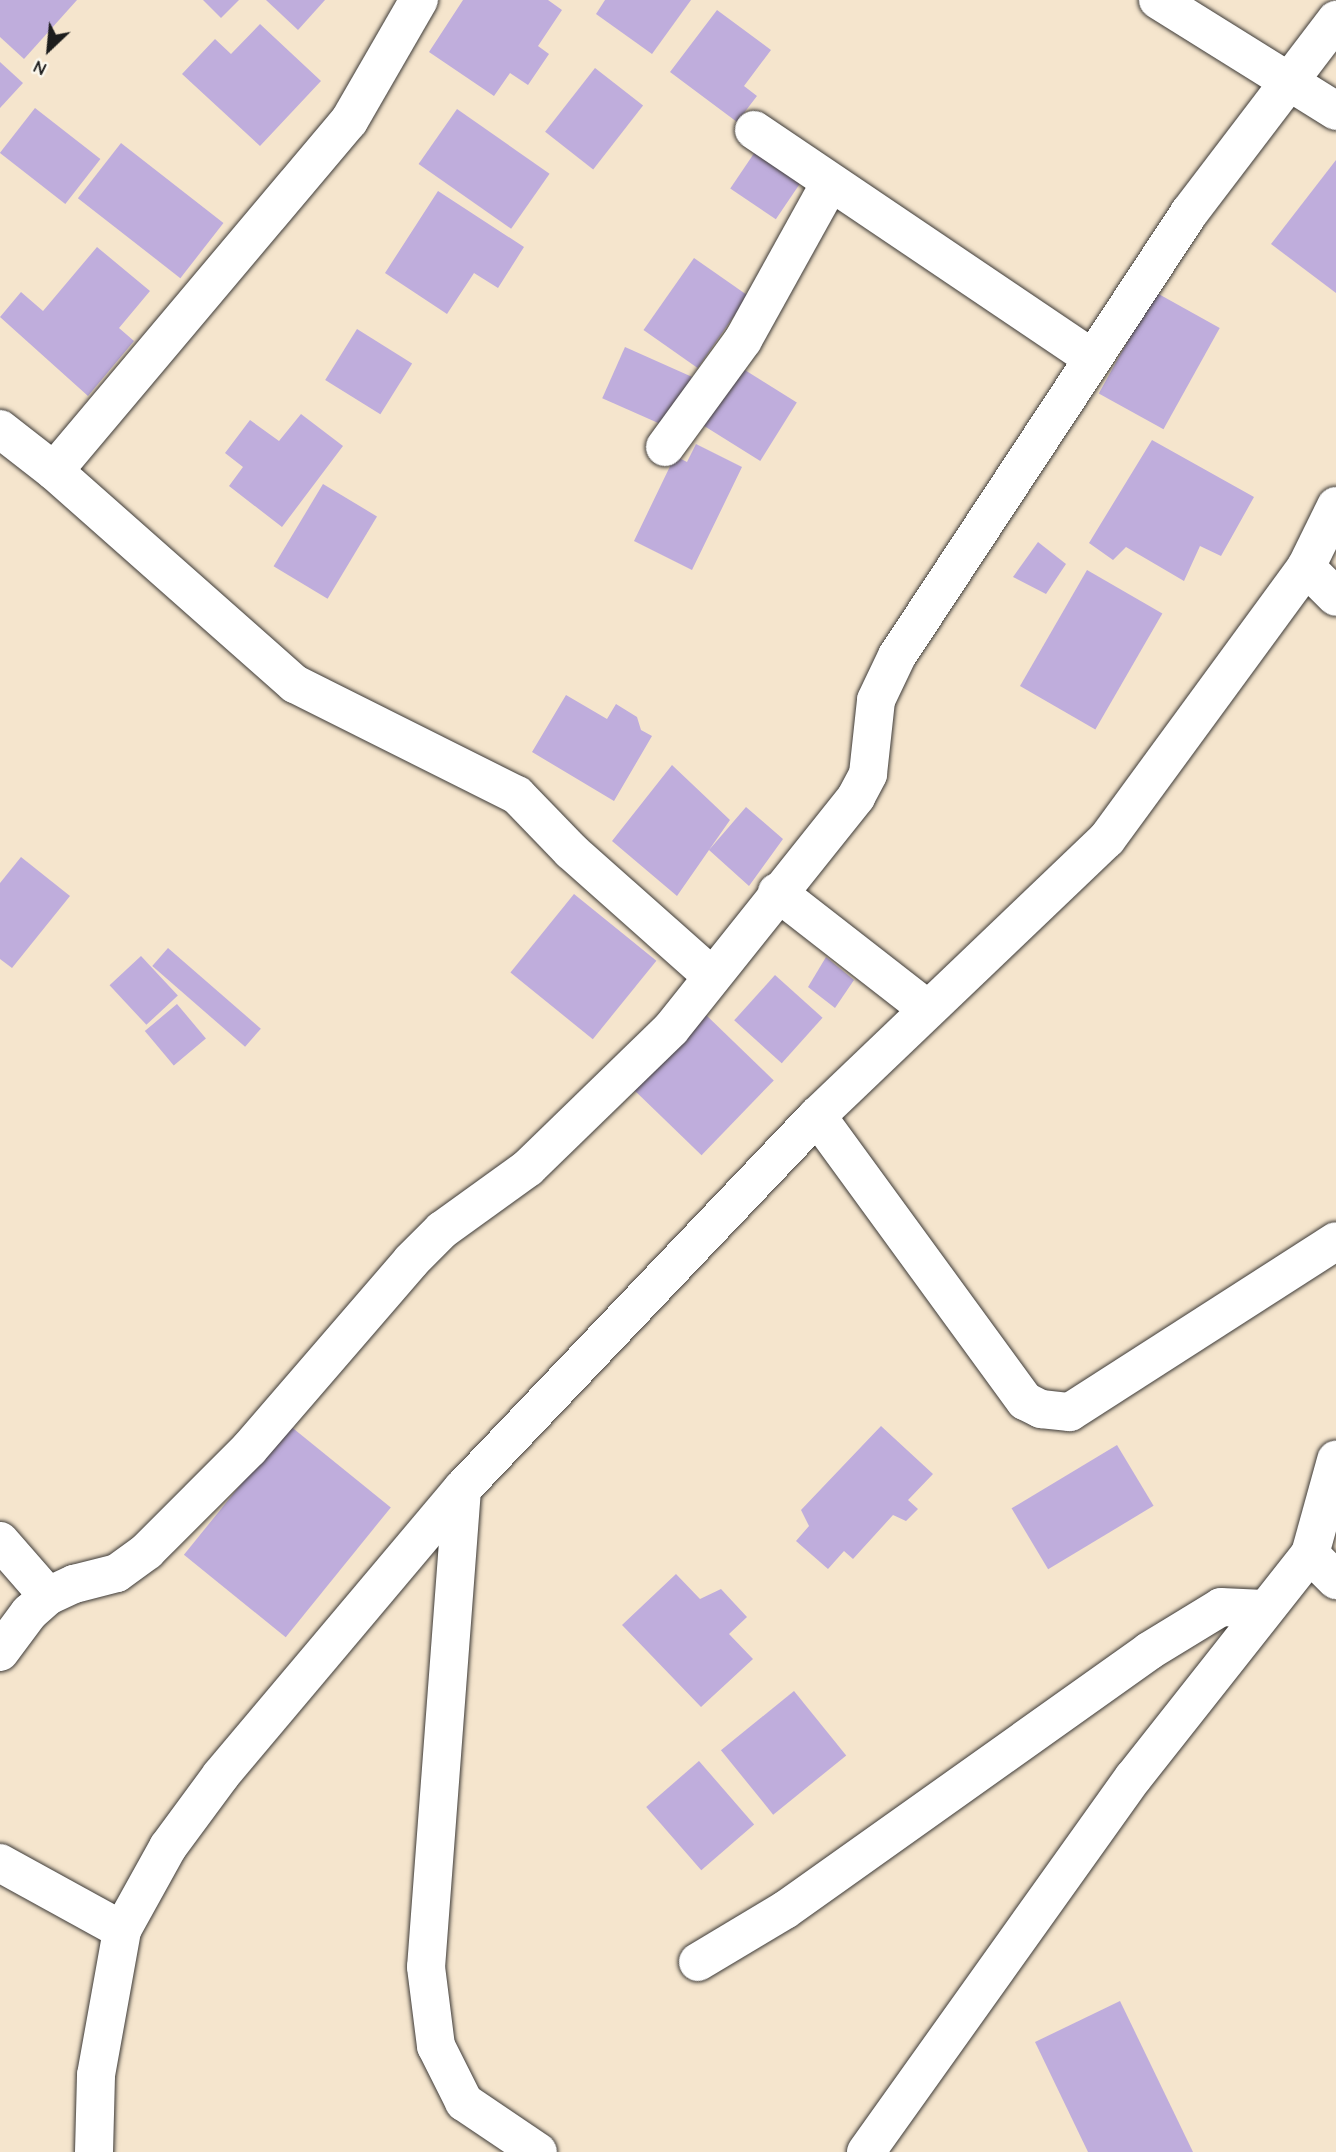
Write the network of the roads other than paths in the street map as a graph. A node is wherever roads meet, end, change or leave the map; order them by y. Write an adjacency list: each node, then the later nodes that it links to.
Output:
1 (419, 0): 11 (street)
2 (1158, 0): 4 (street)
3 (1336, 20): 4 (street)
4 (1291, 84): 5 (street); 8 (street)
5 (1336, 111)
6 (754, 130): 7 (street)
7 (830, 183): 8 (street); 10 (street)
8 (1091, 357): 15 (street)
9 (0, 429): 11 (street)
10 (665, 447)
11 (54, 471): 16 (street)
12 (1336, 506): 13 (street)
13 (1306, 567): 14 (street); 17 (street)
14 (1336, 597)
15 (777, 892): 16 (street); 17 (street)
16 (712, 976): 24 (street)
17 (926, 1008): 18 (street)
18 (817, 1116): 19 (street); 21 (street)
19 (1336, 1241)
20 (1336, 1460): 23 (street)
21 (462, 1489): 28 (street); 31 (street)
22 (0, 1541): 24 (street)
23 (1323, 1567): 25 (street)
24 (48, 1596): 26 (street)
25 (1264, 1609): 29 (street); 32 (street)
26 (0, 1652)
27 (0, 1863): 28 (street)
28 (122, 1930): 30 (street)
29 (698, 1962)
30 (94, 2152)
31 (538, 2152)
32 (866, 2152)

